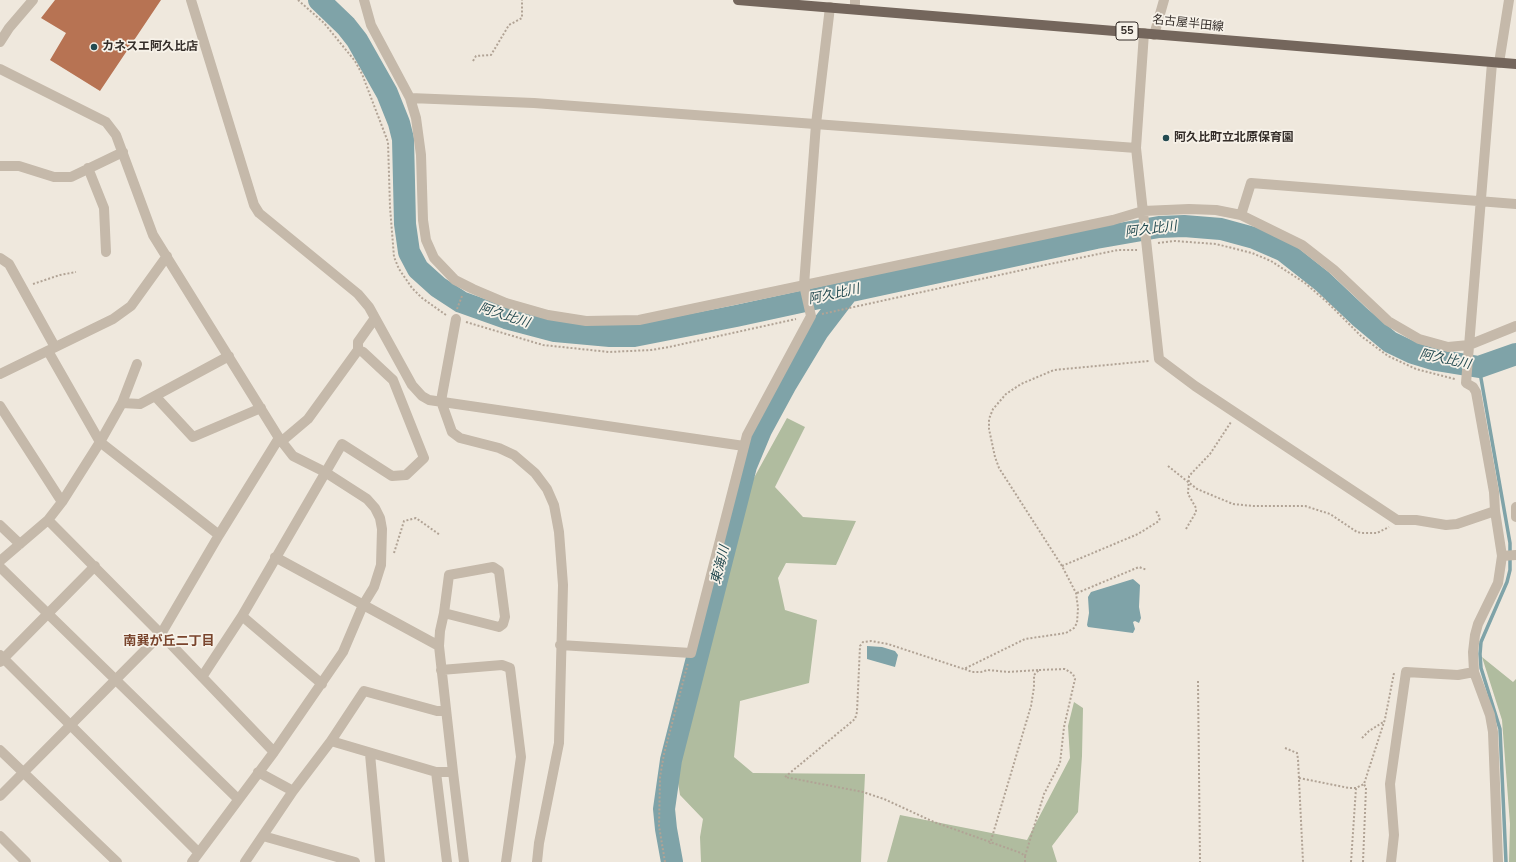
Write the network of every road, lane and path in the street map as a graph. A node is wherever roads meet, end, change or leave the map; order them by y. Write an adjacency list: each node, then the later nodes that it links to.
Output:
1 (33, 0): 12 (street)
2 (191, 0): 36 (street)
3 (298, 0): 37 (path)
4 (364, 0): 17 (street)
5 (522, 0): 13 (path)
6 (742, 0): 10 (main road, 名古屋半田線 / 55)
7 (1164, 0): 11 (street)
8 (1509, 0): 14 (street)
9 (855, 5): 10 (main road, 名古屋半田線 / 55); 11 (main road, 名古屋半田線 / 55)
10 (830, 7): 18 (street)
11 (1149, 34): 14 (main road, 名古屋半田線 / 55); 19 (street)
12 (0, 42)
13 (473, 61)
14 (1496, 63): 15 (main road, 名古屋半田線 / 55); 23 (street)
15 (1516, 64)
16 (0, 69): 20 (street)
17 (410, 98): 18 (street); 32 (street)
18 (816, 124): 19 (street); 31 (street)
19 (1136, 148): 25 (street)
20 (123, 152): 22 (street); 28 (street)
21 (0, 166): 22 (street)
22 (88, 168): 27 (street)
23 (1480, 202): 24 (street); 26 (street); 39 (street)
24 (1516, 204)
25 (1143, 211): 26 (street); 31 (street); 43 (street)
26 (1241, 215): 39 (street)
27 (106, 252)
28 (167, 256): 40 (street); 42 (street)
29 (0, 258): 33 (street)
30 (76, 272): 33 (path)
31 (804, 285): 32 (street); 35 (street)
32 (466, 286): 37 (path)
33 (22, 288): 40 (street)
34 (839, 311): 35 (path)
35 (811, 316): 37 (path); 54 (street)
36 (375, 318): 41 (street); 47 (street)
37 (455, 319): 47 (street)
38 (1516, 326): 39 (street)
39 (1469, 345): 61 (street)
40 (51, 349): 45 (street); 53 (street)
41 (358, 350): 52 (street); 56 (street)
42 (229, 356): 46 (street); 50 (street)
43 (1159, 359): 51 (street); 76 (path)
44 (137, 364): 48 (street)
45 (0, 374)
46 (154, 396): 48 (street); 50 (street)
47 (442, 401): 54 (street); 85 (street)
48 (122, 403): 53 (street)
49 (0, 406): 58 (street)
50 (261, 408): 52 (street)
51 (1237, 413): 57 (path); 64 (street)
52 (280, 440): 56 (street); 67 (street)
53 (100, 442): 58 (street); 67 (street)
54 (744, 446): 87 (street)
55 (1168, 466): 57 (path)
56 (325, 472): 72 (street); 80 (street)
57 (1188, 483): 64 (path); 66 (path)
58 (62, 502): 63 (street)
59 (1516, 507): 62 (street)
60 (1156, 511): 76 (path)
61 (1495, 511): 64 (street); 73 (street)
62 (1516, 517)
63 (48, 520): 69 (street); 75 (street)
64 (1398, 520)
65 (0, 525): 69 (street)
66 (1186, 529)
67 (219, 535): 84 (street)
68 (440, 535): 70 (path)
69 (20, 544): 74 (street)
70 (392, 555)
71 (1516, 555): 73 (street)
72 (275, 556): 80 (street); 83 (street)
73 (1503, 556): 93 (street)
74 (0, 561)
75 (94, 566): 82 (street); 84 (street)
76 (1062, 566): 79 (path)
77 (0, 567): 82 (street)
78 (1147, 570): 79 (path)
79 (1076, 593): 89 (path)
80 (363, 604): 86 (street); 97 (street)
81 (444, 613): 81 (street); 86 (street)
82 (47, 614): 88 (street); 95 (street)
83 (242, 616): 94 (street); 97 (street)
84 (161, 634): 94 (street); 95 (street)
85 (560, 645): 87 (street); 131 (street)
86 (439, 646): 90 (street)
87 (691, 653): 132 (path)
88 (1, 658): 100 (street)
89 (964, 669): 91 (path); 119 (path)
90 (441, 670): 98 (street); 130 (street)
91 (1039, 670): 119 (path); 121 (path)
92 (1406, 672): 93 (street); 99 (path); 138 (street)
93 (1474, 672): 139 (street)
94 (202, 677): 105 (street)
95 (115, 680): 100 (street); 116 (street)
96 (1198, 681): 134 (path)
97 (322, 684): 105 (street)
98 (446, 711): 102 (street); 109 (street)
99 (1385, 721): 101 (path); 112 (path)
100 (69, 726): 110 (street); 120 (street)
101 (1362, 738)
102 (331, 741): 106 (street); 114 (street)
103 (1285, 748): 111 (path)
104 (0, 750): 110 (street)
105 (274, 752): 107 (street)
106 (370, 754): 108 (street); 127 (street)
107 (258, 772): 114 (street); 116 (street)
108 (436, 772): 109 (street); 128 (street)
109 (453, 772): 129 (street)
110 (23, 773): 115 (street); 123 (street)
111 (1300, 778): 113 (path); 135 (path)
112 (1364, 784): 113 (path); 137 (path)
113 (1356, 788): 136 (path)
114 (293, 791): 118 (street)
115 (0, 796)
116 (238, 799): 120 (street)
117 (0, 836): 122 (street)
118 (263, 836): 125 (street); 126 (street)
119 (990, 844): 121 (path)
120 (198, 852): 124 (street)
121 (1025, 856): 133 (path)
122 (26, 862)
123 (117, 862)
124 (192, 862)
125 (245, 862)
126 (355, 862)
127 (380, 862)
128 (447, 862)
129 (464, 862)
130 (506, 862)
131 (537, 862)
132 (665, 862)
133 (1025, 862)
134 (1200, 862)
135 (1302, 862)
136 (1351, 862)
137 (1363, 862)
138 (1391, 862)
139 (1498, 862)

